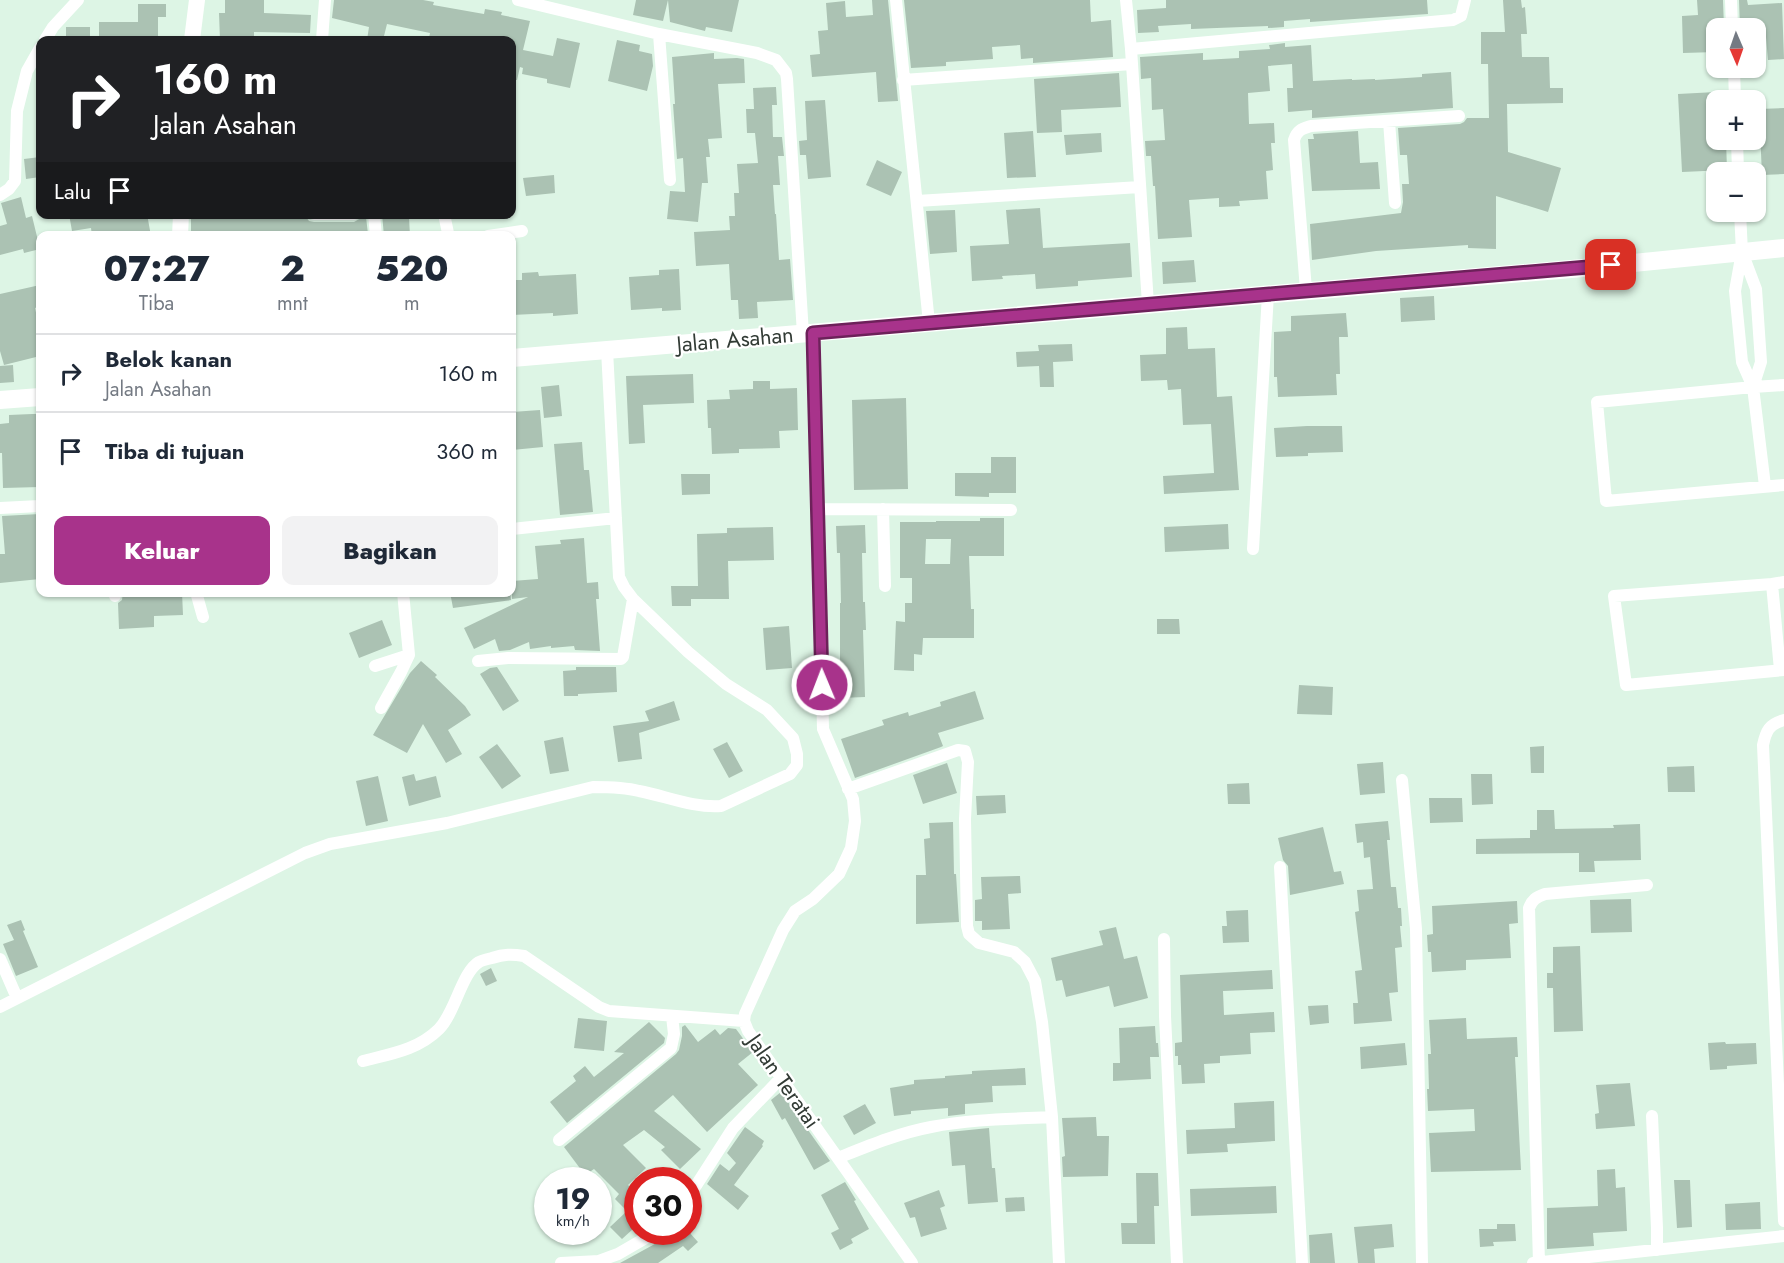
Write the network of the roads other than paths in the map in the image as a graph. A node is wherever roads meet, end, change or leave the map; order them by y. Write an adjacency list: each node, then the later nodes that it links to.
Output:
1 (78, 0): 11 (street)
2 (197, 0): 12 (street)
3 (325, 0): 13 (street)
4 (518, 0): 10 (street)
5 (896, 0): 17 (street)
6 (1126, 0): 14 (street)
7 (1465, 0): 14 (street)
8 (1731, 0): 9 (street)
9 (1732, 18)
10 (659, 34): 20 (street); 34 (street)
11 (47, 36)
12 (192, 36)
13 (322, 36)
14 (1131, 49): 16 (street)
15 (36, 55): 22 (street)
16 (1132, 64): 17 (street); 21 (street)
17 (903, 80): 23 (street)
18 (1459, 116): 19 (street)
19 (1389, 121): 24 (street); 30 (street)
20 (670, 180)
21 (1140, 187): 23 (street); 32 (street)
22 (0, 195)
23 (917, 201): 33 (street)
24 (1395, 203)
25 (1740, 222): 29 (street)
26 (522, 231): 27 (street)
27 (516, 232)
28 (1784, 248): 29 (main road, Jalan Asahan)
29 (1742, 252): 30 (main road, Jalan Asahan); 38 (street); 38 (street)
30 (1306, 290): 31 (main road, Jalan Asahan)
31 (1268, 294): 32 (main road, Jalan Asahan); 50 (street)
32 (1148, 304): 33 (main road, Jalan Asahan)
33 (928, 323): 34 (main road, Jalan Asahan)
34 (808, 333): 35 (main road, Jalan Asahan); 45 (street)
35 (608, 350): 36 (main road, Jalan Asahan); 48 (street)
36 (516, 358)
37 (1784, 385): 38 (street)
38 (1753, 387): 42 (street); 42 (street)
39 (36, 398): 40 (main road)
40 (0, 400)
41 (1784, 485): 42 (street)
42 (1764, 486)
43 (36, 506): 44 (street)
44 (0, 508)
45 (818, 509): 46 (street); 64 (street, Jalan Teratai)
46 (883, 509): 47 (street); 52 (street)
47 (1011, 510)
48 (616, 518): 49 (street); 55 (street)
49 (516, 529)
50 (1253, 549)
51 (1778, 583): 60 (street); 60 (street)
52 (885, 586)
53 (197, 597): 56 (street)
54 (403, 597): 57 (street)
55 (633, 599): 58 (street); 69 (street)
56 (202, 617)
57 (409, 655): 59 (street); 61 (street)
58 (478, 661)
59 (375, 666)
60 (1782, 670)
61 (381, 708)
62 (1784, 720): 80 (street)
63 (1402, 780): 90 (street)
64 (848, 789): 72 (street, Jalan Teratai); 76 (street)
65 (1280, 867): 89 (street)
66 (1647, 885): 91 (street)
67 (1164, 939): 88 (street)
68 (0, 959): 69 (street)
69 (17, 998): 70 (street)
70 (0, 1007)
71 (672, 1016): 72 (street); 73 (street); 77 (street)
72 (744, 1022): 74 (street, Jalan Teratai)
73 (363, 1061)
74 (781, 1078): 78 (street, Jalan Teratai); 79 (street)
75 (1652, 1116): 83 (street)
76 (1052, 1117): 78 (street); 87 (street)
77 (559, 1140)
78 (838, 1158): 86 (street, Jalan Teratai)
79 (702, 1176)
80 (1784, 1221)
81 (1784, 1236): 83 (street)
82 (634, 1245): 84 (street)
83 (1657, 1250): 91 (street)
84 (598, 1262): 85 (street)
85 (561, 1263)
86 (912, 1263)
87 (1059, 1263)
88 (1177, 1263)
89 (1302, 1263)
90 (1422, 1263)
91 (1536, 1263)

